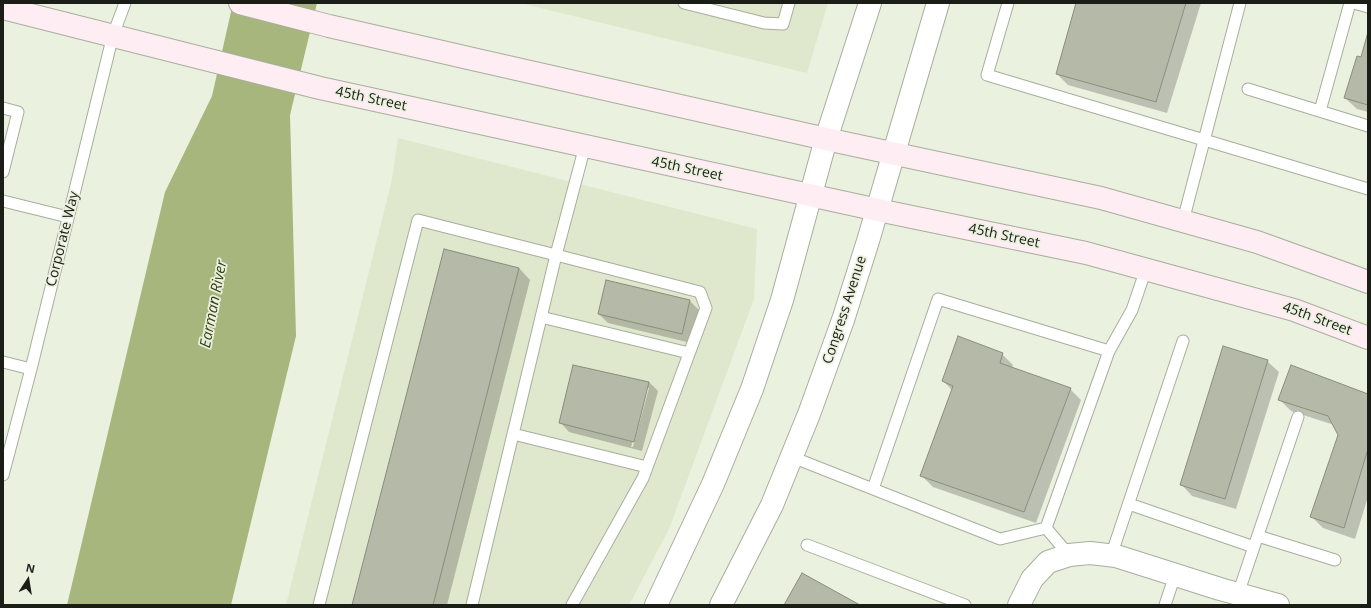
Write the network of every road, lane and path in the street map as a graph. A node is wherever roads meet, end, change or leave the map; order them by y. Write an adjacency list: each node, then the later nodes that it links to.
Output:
1 (125, 3): 13 (lane, Corporate Way)
2 (240, 3): 18 (main road)
3 (684, 3): 4 (lane)
4 (789, 3)
5 (870, 3): 18 (street)
6 (938, 3): 21 (street, Congress Avenue)
7 (1008, 3): 19 (lane)
8 (1240, 3): 19 (lane)
9 (1350, 3): 16 (lane)
10 (1354, 3): 11 (lane)
11 (1368, 7)
12 (3, 8): 13 (main road, 45th Street)
13 (113, 35): 20 (main road, 45th Street); 27 (lane, Corporate Way)
14 (1248, 89): 16 (lane)
15 (3, 108): 22 (lane)
16 (1320, 111): 17 (lane)
17 (1368, 126)
18 (826, 139): 21 (main road); 24 (street)
19 (1204, 140): 23 (lane); 28 (lane)
20 (585, 146): 24 (main road, 45th Street); 29 (lane)
21 (894, 153): 26 (street, Congress Avenue); 28 (main road)
22 (3, 172)
23 (1368, 189)
24 (811, 196): 26 (main road, 45th Street); 58 (street)
25 (3, 201): 27 (lane)
26 (878, 210): 30 (main road, 45th Street); 41 (street, Congress Avenue)
27 (68, 217): 38 (lane, Corporate Way)
28 (1183, 221): 31 (main road)
29 (556, 255): 32 (lane); 36 (lane); 55 (lane)
30 (1146, 269): 33 (main road, 45th Street); 35 (lane)
31 (1368, 282)
32 (541, 317): 36 (lane); 40 (lane)
33 (1368, 338)
34 (1183, 341): 45 (lane)
35 (1109, 351): 44 (lane); 46 (lane)
36 (689, 353): 42 (lane)
37 (3, 362): 38 (lane)
38 (31, 369): 43 (lane, Corporate Way)
39 (1298, 417): 47 (lane)
40 (513, 434): 42 (lane); 56 (lane)
41 (792, 457): 44 (lane); 59 (street, Congress Avenue)
42 (647, 467): 57 (lane)
43 (3, 475)
44 (873, 489): 46 (lane)
45 (1129, 504): 47 (lane); 50 (lane)
46 (1046, 528): 49 (lane)
47 (1256, 541): 51 (lane); 53 (lane)
48 (807, 545): 54 (lane)
49 (1069, 555): 50 (street); 60 (street)
50 (1111, 556): 52 (street)
51 (1335, 560)
52 (1175, 575): 53 (street); 61 (lane)
53 (1238, 594): 62 (street)
54 (958, 604)
55 (319, 605)
56 (472, 605)
57 (572, 605)
58 (656, 605)
59 (721, 605)
60 (1019, 605)
61 (1165, 605)
62 (1278, 605)

